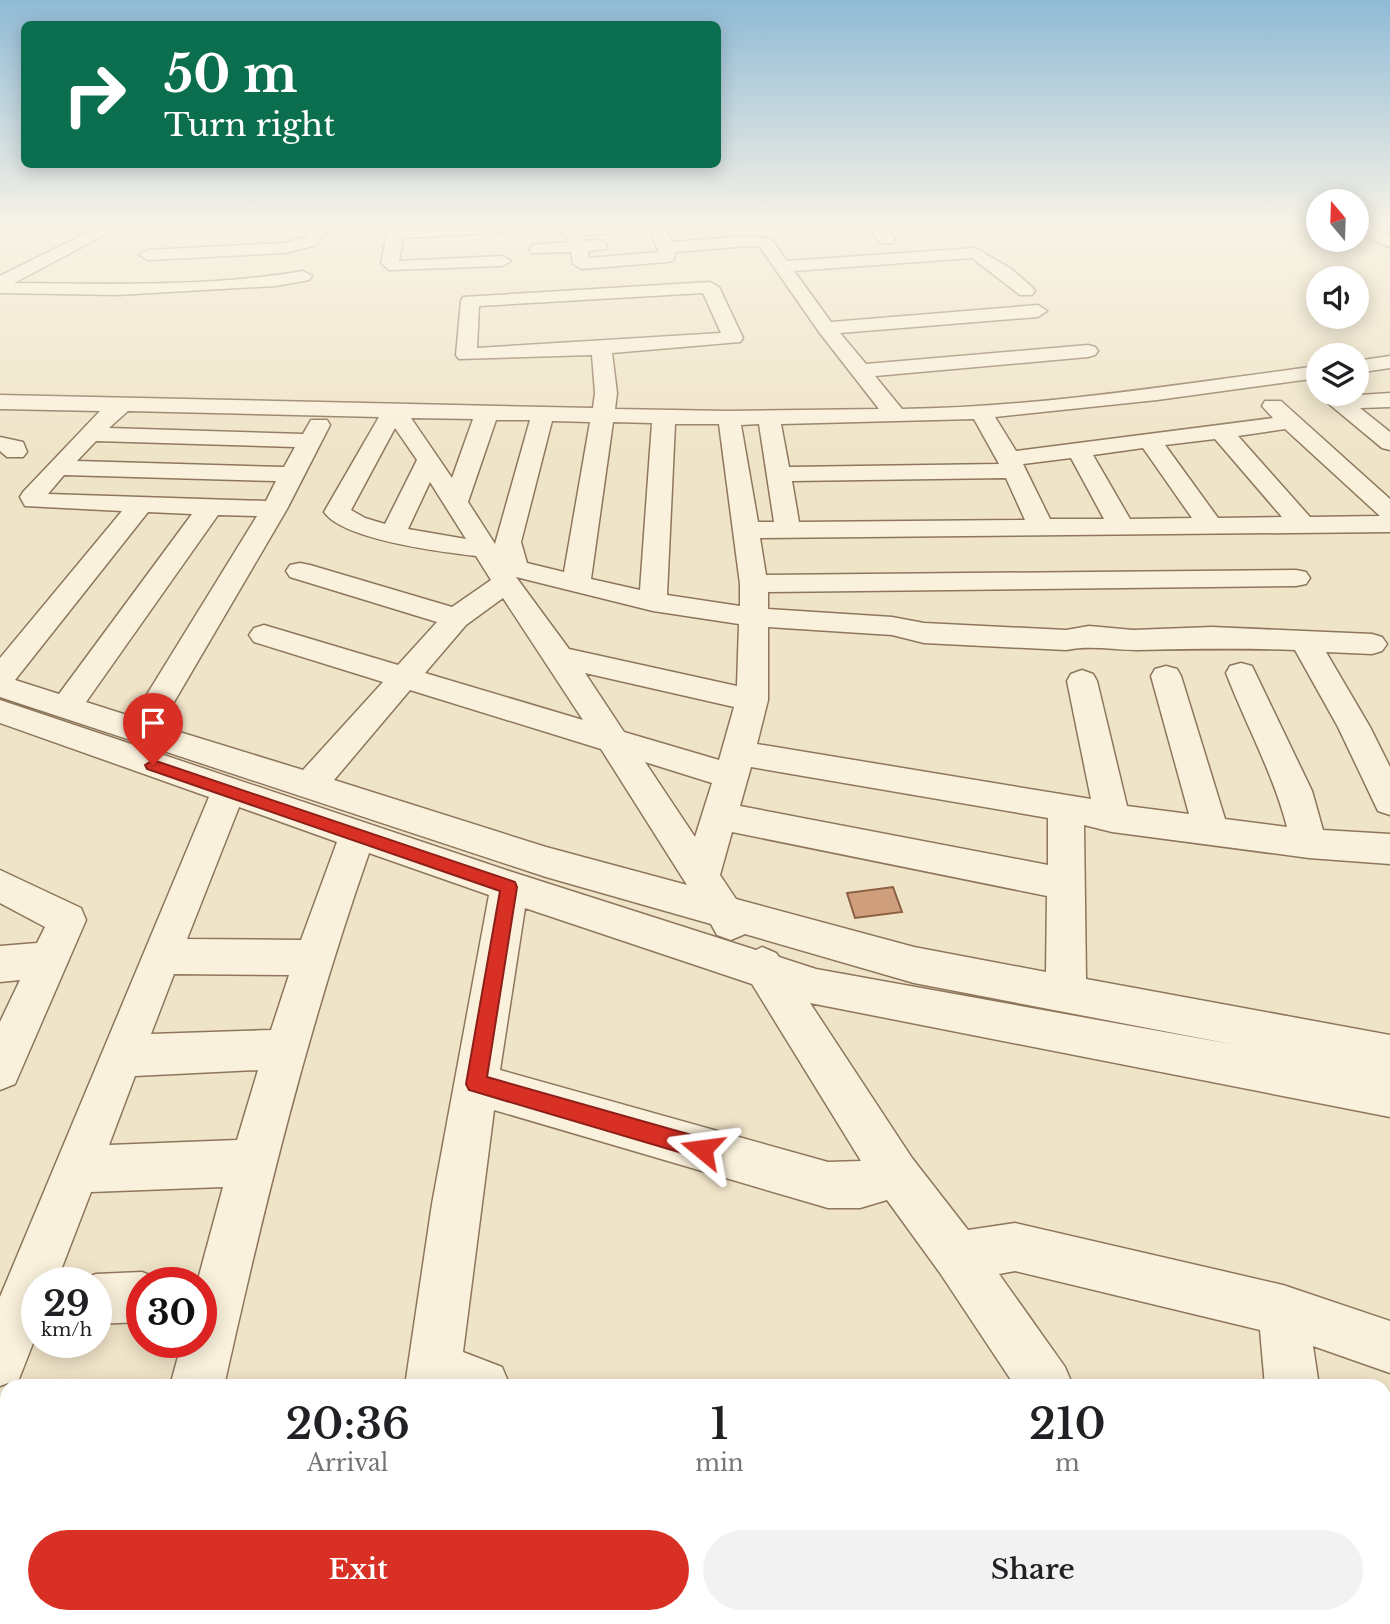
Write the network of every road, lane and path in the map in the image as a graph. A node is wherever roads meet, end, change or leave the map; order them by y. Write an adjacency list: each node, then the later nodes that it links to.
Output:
1 (605, 300): 9 (street)
2 (716, 300): 9 (street)
3 (806, 300): 5 (street)
4 (838, 305): 5 (street)
5 (811, 307): 7 (street)
6 (1038, 311): 7 (street)
7 (826, 328): 10 (street)
8 (870, 346): 10 (street)
9 (601, 348): 27 (street)
10 (843, 349): 14 (street)
11 (1088, 351): 14 (street)
12 (1390, 362): 13 (street)
13 (1369, 365)
14 (861, 371): 29 (street)
15 (1306, 377): 16 (street)
16 (1248, 381): 25 (street); 32 (street)
17 (1369, 399): 18 (street)
18 (1390, 400)
19 (0, 402): 20 (street)
20 (124, 404): 22 (street); 34 (street)
21 (1345, 406): 35 (street)
22 (330, 408): 23 (street); 36 (street)
23 (394, 410): 24 (street); 39 (street); 56 (street)
24 (487, 412): 26 (street); 44 (street)
25 (981, 412): 29 (street); 40 (street)
26 (543, 413): 27 (street); 62 (street)
27 (603, 414): 28 (street); 62 (street)
28 (664, 416): 30 (street); 63 (street)
29 (896, 416): 31 (street)
30 (729, 418): 31 (street); 54 (street)
31 (769, 418): 43 (street)
32 (1290, 422): 33 (street); 48 (street)
33 (1222, 431): 37 (street); 49 (street)
34 (90, 434): 36 (street); 41 (street)
35 (1386, 435)
36 (310, 441): 42 (street)
37 (1150, 441): 38 (street); 52 (street)
38 (1079, 450): 40 (street); 51 (street)
39 (429, 460): 44 (street); 56 (street)
40 (1012, 465): 43 (street); 53 (street)
41 (58, 468): 42 (street); 45 (street)
42 (292, 474): 47 (street)
43 (779, 474): 55 (street)
44 (456, 502): 57 (street)
45 (141, 506): 46 (street); 75 (street)
46 (209, 509): 47 (street); 79 (street)
47 (274, 509): 81 (street)
48 (1390, 512)
49 (1302, 524): 50 (street); 52 (street)
50 (1390, 524)
51 (1121, 526): 52 (street); 53 (street)
52 (1211, 526)
53 (1041, 527): 55 (street)
54 (748, 530): 55 (street); 61 (street)
55 (788, 530)
56 (393, 533): 57 (street)
57 (485, 549): 60 (street)
58 (300, 571): 65 (street)
59 (1296, 579): 61 (street)
60 (506, 582): 65 (street); 70 (street)
61 (754, 583): 64 (street)
62 (576, 584): 63 (street)
63 (653, 602): 64 (street)
64 (754, 617): 68 (street); 78 (street)
65 (456, 618): 73 (street)
66 (1354, 621): 69 (street)
67 (264, 635): 73 (street)
68 (1306, 642): 69 (street); 86 (street)
69 (1372, 644): 71 (street)
70 (559, 657): 78 (street); 82 (street)
71 (1390, 667)
72 (1241, 673): 92 (street)
73 (403, 676): 82 (street); 84 (street)
74 (1166, 676): 90 (street)
75 (0, 678)
76 (1082, 681): 89 (street)
77 (0, 686): 79 (street)
78 (752, 700): 83 (street)
79 (66, 707): 81 (street)
80 (0, 712): 85 (street)
81 (141, 731): 84 (street)
82 (613, 740): 83 (street); 94 (street)
83 (735, 764): 87 (street); 88 (street)
84 (309, 786): 98 (street)
85 (229, 792): 91 (street); 99 (street)
86 (1390, 802)
87 (1066, 807): 89 (street); 95 (street)
88 (719, 816): 94 (street); 95 (street)
89 (1112, 818): 90 (street)
90 (1211, 830): 92 (street)
91 (358, 834): 97 (street); 100 (street)
92 (1309, 844): 93 (street)
93 (1390, 849)
94 (701, 877): 98 (street)
95 (1066, 884): 104 (street)
96 (0, 885): 101 (street)
97 (509, 887): 103 (street); 109 (street)
98 (724, 914): 103 (street); 104 (street)
99 (162, 956): 100 (street); 107 (street)
100 (315, 958): 105 (street)
101 (50, 960): 102 (street); 108 (street)
102 (0, 964)
103 (767, 972): 110 (street); 113 (street)
104 (1066, 993): 106 (street)
105 (286, 1049): 107 (street); 111 (street)
106 (1390, 1055)
107 (122, 1056): 112 (street)
108 (2, 1060)
109 (476, 1084): 113 (street); 122 (street)
110 (1390, 1095)
111 (253, 1163): 112 (street); 116 (street)
112 (77, 1169): 115 (street)
113 (895, 1174): 114 (street)
114 (957, 1256): 117 (street); 124 (street)
115 (43, 1267)
116 (217, 1273)
117 (1283, 1310): 119 (street); 125 (street)
118 (21, 1320): 121 (street)
119 (1390, 1347)
120 (201, 1358): 123 (street)
121 (0, 1360)
122 (434, 1378)
123 (198, 1379)
124 (1041, 1379)
125 (1291, 1379)

